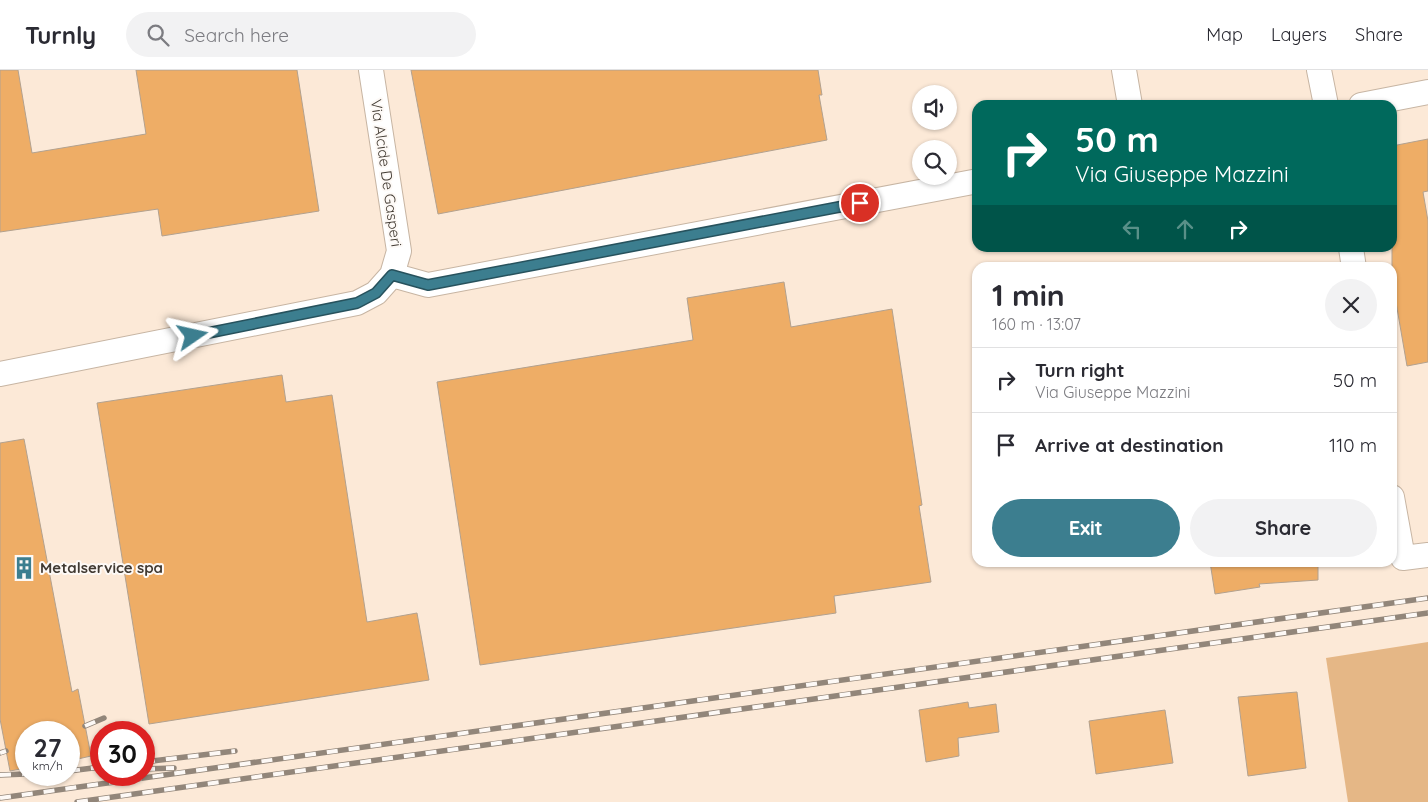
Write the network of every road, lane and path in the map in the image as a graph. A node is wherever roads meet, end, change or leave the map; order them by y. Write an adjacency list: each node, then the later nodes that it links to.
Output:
1 (372, 70): 9 (street, Via Alcide De Gasperi)
2 (1124, 70): 5 (street)
3 (1319, 70): 6 (street)
4 (1428, 92): 7 (street)
5 (1129, 100)
6 (1325, 100)
7 (1387, 100)
8 (972, 182): 9 (street)
9 (392, 275): 10 (street)
10 (0, 374)
11 (1397, 525): 12 (street)
12 (1428, 555)

